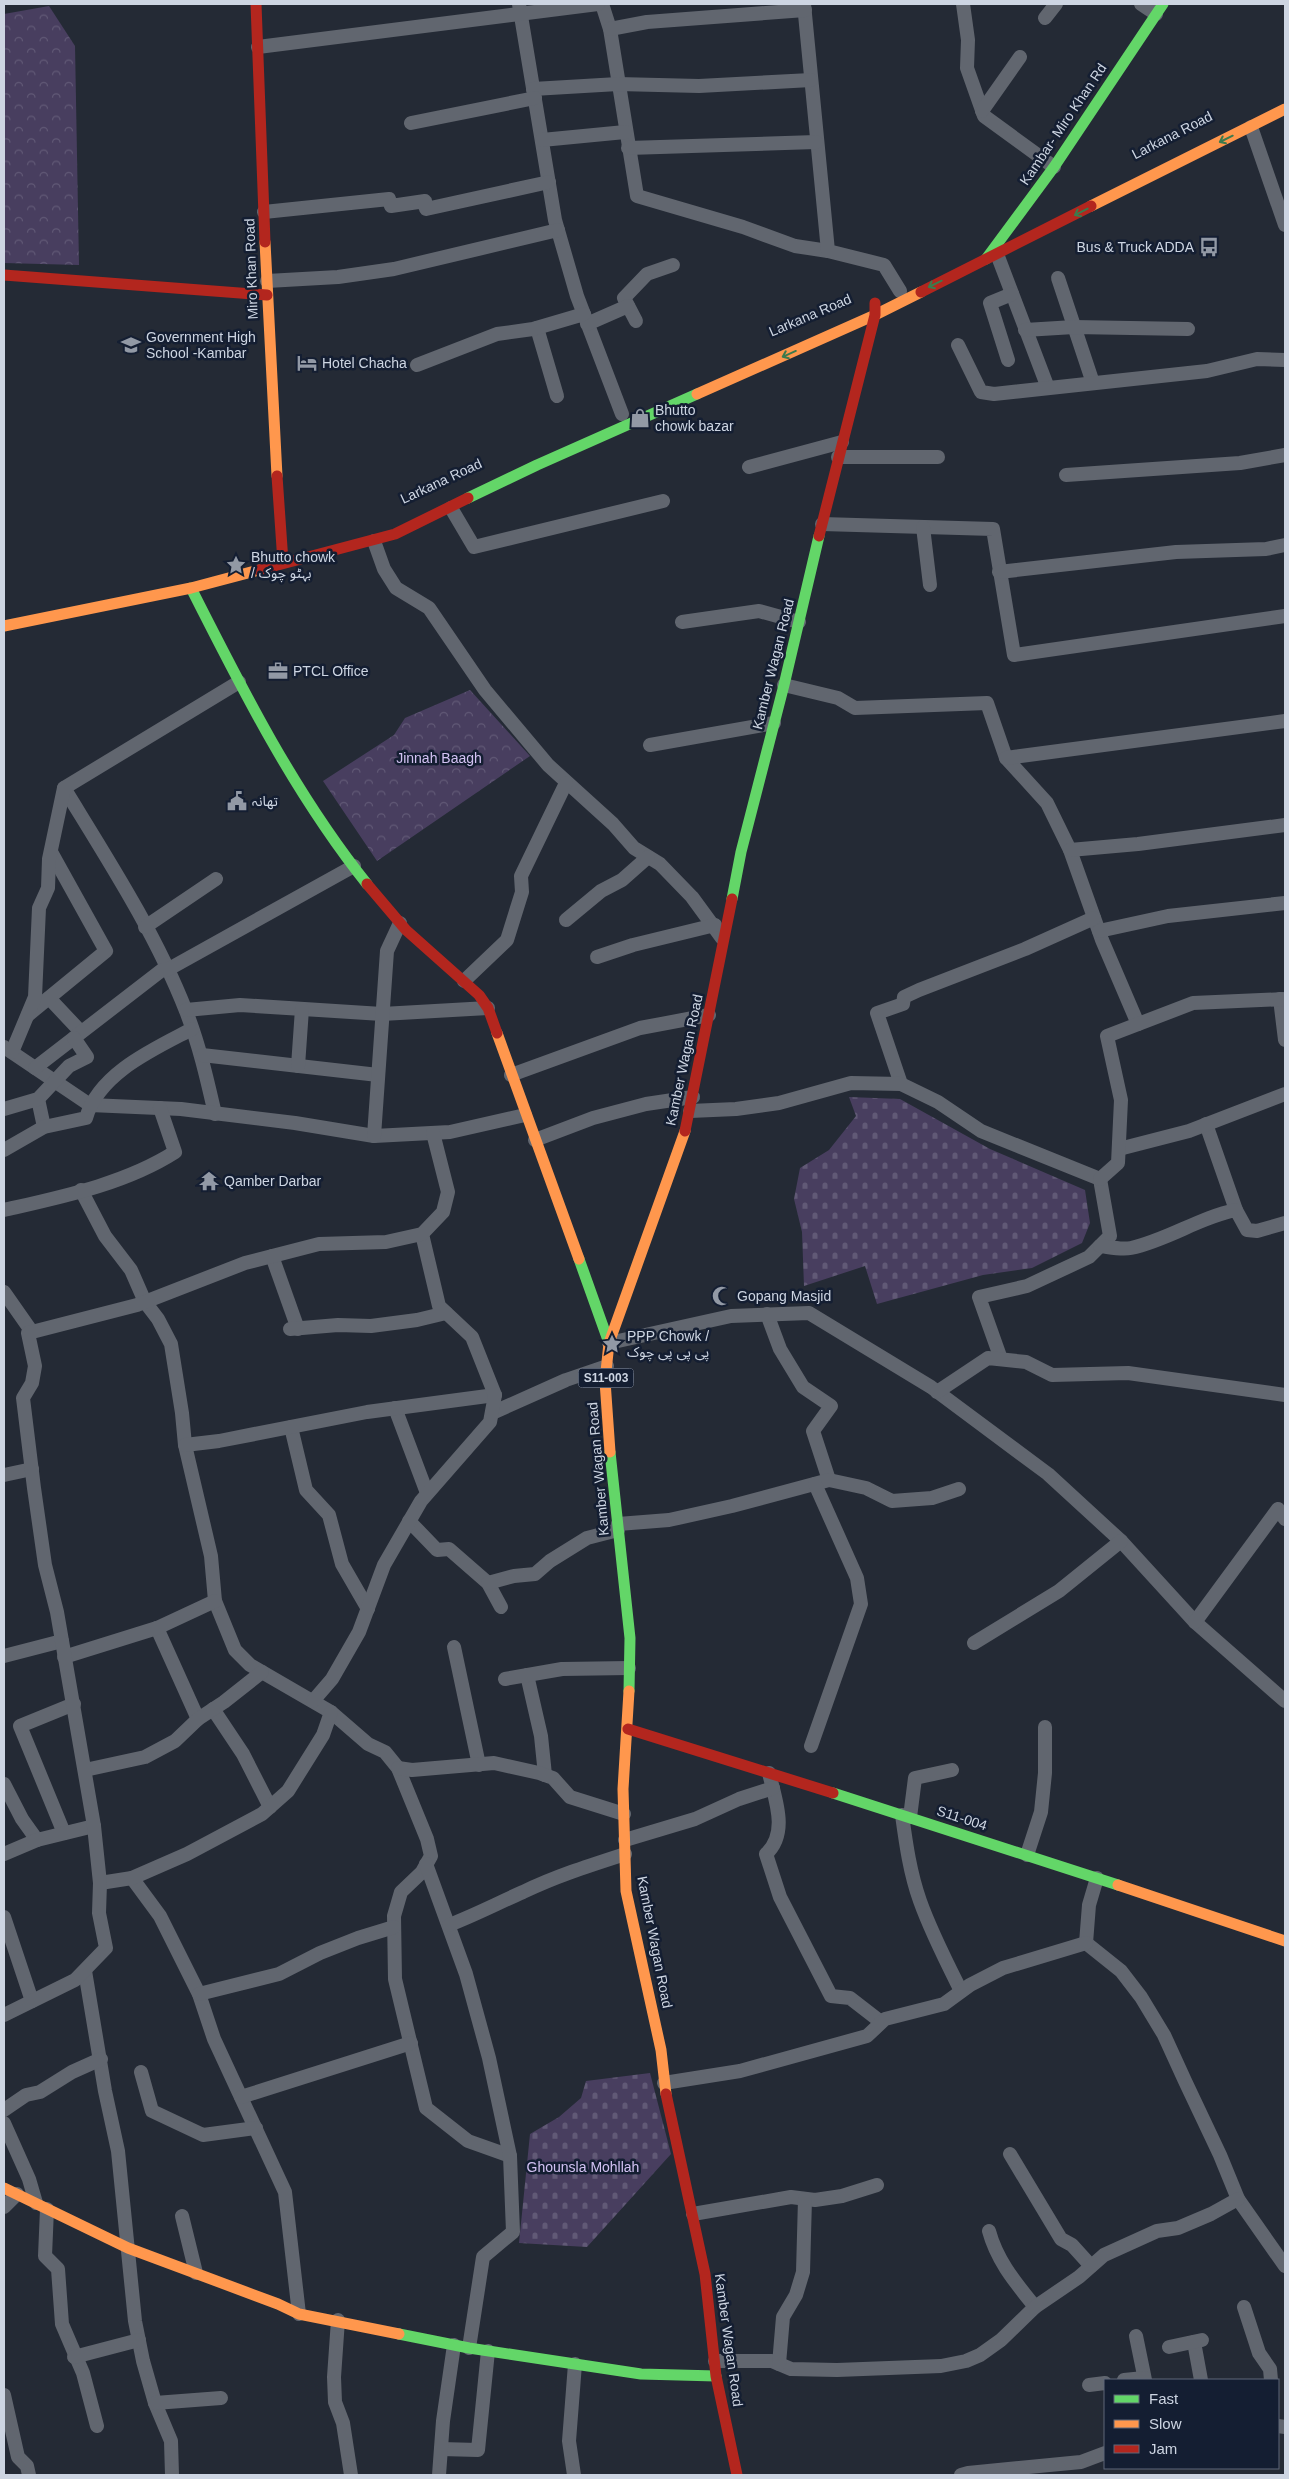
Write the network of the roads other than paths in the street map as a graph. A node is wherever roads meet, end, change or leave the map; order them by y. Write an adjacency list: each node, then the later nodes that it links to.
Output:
1 (256, 4): 12 (main road, Miro Khan Road)
2 (598, 4): 8 (street)
3 (602, 4): 11 (street)
4 (963, 4): 18 (street)
5 (1056, 4): 10 (street)
6 (1141, 4): 9 (street)
7 (805, 7): 11 (street); 14 (street)
8 (520, 8): 12 (street); 16 (street)
9 (1159, 9): 26 (main road, Kambar- Miro Khan Rd)
10 (1045, 18)
11 (610, 29): 15 (street)
12 (258, 48): 28 (main road, Miro Khan Road)
13 (1020, 56): 18 (street)
14 (811, 80): 15 (street); 23 (street)
15 (618, 84): 16 (street); 21 (street)
16 (534, 93): 19 (street); 22 (street)
17 (1285, 109): 20 (main road, Larkana Road)
18 (982, 111): 26 (street)
19 (411, 123)
20 (1251, 128): 25 (main road, Larkana Road, one-way to 25); 29 (street)
21 (625, 132): 22 (street); 24 (street)
22 (542, 140): 27 (street)
23 (816, 142): 24 (street); 32 (street)
24 (628, 148): 32 (street)
25 (1171, 166): 31 (main road, Larkana Road); 33 (main road, Larkana Road, one-way to 33)
26 (1054, 167): 31 (main road, Kambar- Miro Khan Rd)
27 (549, 182): 28 (street); 30 (street)
28 (264, 212): 37 (main road, Miro Khan Road)
29 (1285, 225)
30 (558, 230): 37 (street); 42 (street)
31 (1001, 239): 33 (main road, Kambar- Miro Khan Rd); 38 (main road, Larkana Road)
32 (828, 251): 38 (street)
33 (991, 257): 39 (street); 41 (main road, Larkana Road, one-way to 41)
34 (673, 265): 40 (street)
35 (4, 275): 37 (main road)
36 (1058, 278): 44 (street)
37 (267, 288): 72 (main road, Miro Khan Road)
38 (900, 291): 41 (main road, Larkana Road)
39 (1012, 294): 47 (street); 49 (street)
40 (628, 306): 42 (street); 43 (street)
41 (875, 309): 55 (main road, Larkana Road); 58 (main road, Kamber Wagan Road / S11-003); 64 (main road, Larkana Road, one-way to 64)
42 (586, 319): 45 (street); 56 (street)
43 (636, 321)
44 (1074, 327): 46 (street); 47 (street); 52 (street)
45 (537, 328): 51 (street); 54 (street)
46 (1188, 329)
47 (1025, 330): 53 (street)
48 (958, 345): 53 (street)
49 (1008, 360)
50 (1285, 360): 52 (street)
51 (417, 365)
52 (1093, 383): 53 (street)
53 (1048, 388)
54 (557, 396)
55 (648, 402)
56 (623, 414)
57 (581, 432): 64 (main road, Larkana Road)
58 (842, 442): 60 (main road, Kamber Wagan Road / S11-003); 62 (street)
59 (1285, 455): 63 (street)
60 (838, 457): 61 (street); 67 (main road, Kamber Wagan Road / S11-003)
61 (938, 457)
62 (749, 467)
63 (1066, 475)
64 (449, 501): 65 (street); 69 (main road, Larkana Road)
65 (663, 501)
66 (385, 524): 71 (main road, Larkana Road)
67 (822, 524): 68 (street); 78 (main road, Kamber Wagan Road / S11-003)
68 (923, 527): 73 (street); 74 (street)
69 (374, 541): 71 (main road, Larkana Road); 86 (street)
70 (1285, 545): 73 (street)
71 (340, 549): 72 (main road, Larkana Road)
72 (282, 562): 75 (main road, Larkana Road)
73 (1000, 572): 76 (street)
74 (930, 585)
75 (191, 588): 79 (main road, Larkana Road); 80 (main road)
76 (1285, 616)
77 (682, 622): 78 (street)
78 (799, 622): 81 (main road, Kamber Wagan Road / S11-003)
79 (4, 626)
80 (239, 682): 87 (street); 92 (main road)
81 (784, 685): 83 (main road, Kamber Wagan Road / S11-003); 85 (street)
82 (1285, 721): 85 (street)
83 (774, 723): 84 (street); 99 (main road, Kamber Wagan Road / S11-003)
84 (650, 745)
85 (1006, 758): 89 (street)
86 (566, 783): 91 (street); 102 (street)
87 (64, 788): 90 (street); 98 (street)
88 (1285, 825): 89 (street)
89 (1070, 850): 97 (street)
90 (51, 852): 103 (street); 110 (street)
91 (648, 857): 95 (street); 99 (street)
92 (354, 866): 96 (main road); 101 (street)
93 (216, 878): 98 (street)
94 (1285, 903): 97 (street)
95 (566, 920)
96 (400, 923): 102 (main road); 108 (street)
97 (1096, 924): 111 (street); 122 (street)
98 (145, 926): 101 (street)
99 (719, 932): 100 (street); 109 (main road, Kamber Wagan Road / S11-003)
100 (597, 957)
101 (167, 970): 107 (street); 113 (street)
102 (464, 981): 105 (main road)
103 (49, 998): 110 (street); 113 (street)
104 (1283, 999): 111 (street); 114 (street)
105 (488, 1008): 108 (street); 120 (main road)
106 (302, 1009): 107 (street); 108 (street); 117 (street)
107 (186, 1010): 112 (street)
108 (382, 1014): 119 (street)
109 (709, 1015): 120 (street); 124 (main road, Kamber Wagan Road / S11-003)
110 (27, 1016): 115 (street)
111 (1138, 1024): 138 (street)
112 (192, 1029): 116 (street); 126 (street)
113 (78, 1035): 118 (street); 121 (street)
114 (1285, 1040)
115 (8, 1050): 118 (street)
116 (202, 1055): 117 (street); 130 (street)
117 (298, 1066): 119 (street)
118 (35, 1068): 121 (street)
119 (378, 1074): 135 (street)
120 (511, 1075): 131 (main road)
121 (54, 1081): 125 (street); 126 (street)
122 (901, 1084): 129 (street); 139 (street)
123 (1285, 1094): 132 (street)
124 (693, 1097): 129 (main road, Kamber Wagan Road / S11-003); 136 (street)
125 (38, 1099): 128 (street); 133 (street)
126 (90, 1105): 127 (street); 133 (street)
127 (160, 1108): 130 (street); 140 (street)
128 (4, 1109)
129 (690, 1111): 152 (main road, Kamber Wagan Road / S11-003)
130 (215, 1114): 135 (street)
131 (525, 1115): 134 (street); 136 (main road)
132 (1206, 1124): 138 (street); 142 (street)
133 (44, 1127): 137 (street)
134 (433, 1133): 135 (street); 144 (street)
135 (374, 1136)
136 (536, 1140): 152 (main road)
137 (4, 1150)
138 (1119, 1150): 139 (street)
139 (1100, 1179): 145 (street)
140 (81, 1190): 141 (street); 148 (street)
141 (4, 1210)
142 (1236, 1210): 143 (street); 145 (street)
143 (1285, 1223)
144 (422, 1234): 146 (street); 149 (street)
145 (1100, 1246): 153 (street)
146 (272, 1256): 148 (street); 149 (street)
147 (4, 1292): 151 (street)
148 (146, 1302): 151 (street); 161 (street)
149 (446, 1313): 156 (street)
150 (767, 1314): 152 (street); 155 (street); 164 (street)
151 (32, 1332): 162 (street)
152 (609, 1343): 154 (main road, Kamber Wagan Road / S11-003)
153 (1001, 1359): 155 (street); 157 (street)
154 (607, 1366): 159 (street); 170 (main road, Kamber Wagan Road / S11-003)
155 (937, 1392): 171 (street)
156 (495, 1395): 158 (street); 159 (street)
157 (1285, 1395)
158 (395, 1408): 160 (street); 167 (street)
159 (492, 1413): 167 (street)
160 (291, 1427): 161 (street); 175 (street)
161 (185, 1445): 173 (street)
162 (32, 1469): 163 (street); 178 (street)
163 (4, 1475)
164 (829, 1480): 165 (street); 166 (street)
165 (815, 1484): 170 (street); 195 (street)
166 (959, 1489)
167 (428, 1493): 169 (street)
168 (1285, 1519): 176 (street)
169 (409, 1521): 172 (street); 175 (street)
170 (618, 1527): 172 (street); 183 (main road, Kamber Wagan Road / S11-003)
171 (1121, 1541): 176 (street); 179 (street)
172 (488, 1583): 174 (street)
173 (215, 1601): 177 (street); 184 (street)
174 (501, 1607)
175 (368, 1609): 187 (street)
176 (1195, 1622): 188 (street)
177 (157, 1628): 182 (street); 192 (street)
178 (62, 1641): 181 (street); 182 (street)
179 (974, 1643)
180 (454, 1647): 196 (street)
181 (4, 1656)
182 (64, 1657): 189 (street)
183 (629, 1668): 185 (street); 194 (main road, Kamber Wagan Road / S11-003)
184 (262, 1672): 187 (street); 190 (street)
185 (527, 1675): 186 (street); 201 (street)
186 (505, 1679)
187 (313, 1701): 191 (street)
188 (1285, 1701)
189 (74, 1704): 198 (street); 208 (street)
190 (213, 1709): 192 (street); 204 (street)
191 (331, 1712): 197 (street); 204 (street)
192 (198, 1719): 198 (street)
193 (1045, 1727): 212 (street)
194 (628, 1729): 200 (main road, S11-004); 205 (main road, Kamber Wagan Road / S11-003)
195 (811, 1746)
196 (479, 1765): 197 (street); 201 (street)
197 (398, 1768): 213 (street)
198 (85, 1770): 207 (street)
199 (952, 1770): 206 (street)
200 (769, 1773): 203 (street); 206 (main road, S11-004)
201 (545, 1775): 205 (street)
202 (4, 1784): 209 (street)
203 (773, 1788): 210 (street); 227 (street)
204 (270, 1807): 214 (street)
205 (624, 1814): 210 (main road, Kamber Wagan Road / S11-003)
206 (906, 1816): 212 (main road, S11-004); 223 (street)
207 (94, 1826): 208 (street); 216 (street)
208 (64, 1833): 209 (street)
209 (37, 1840): 211 (street)
210 (625, 1847): 218 (street); 231 (main road, Kamber Wagan Road / S11-003)
211 (4, 1854)
212 (1027, 1854): 215 (main road, S11-004)
213 (426, 1864): 218 (street); 219 (street)
214 (132, 1878): 216 (street); 224 (street)
215 (1097, 1878): 220 (main road, S11-004); 221 (street)
216 (100, 1883): 222 (street)
217 (4, 1917): 225 (street)
218 (449, 1925): 237 (street)
219 (394, 1927): 224 (street); 228 (street)
220 (1285, 1941)
221 (1086, 1943): 223 (street); 242 (street)
222 (85, 1970): 225 (street); 229 (street)
223 (961, 1991): 227 (street)
224 (199, 1994): 232 (street)
225 (32, 2001): 226 (street)
226 (4, 2014)
227 (881, 2022): 231 (street)
228 (411, 2043): 232 (street); 237 (street)
229 (101, 2059): 233 (street); 248 (street)
230 (141, 2072): 235 (street)
231 (664, 2083): 245 (main road, Kamber Wagan Road / S11-003)
232 (241, 2097): 235 (street)
233 (4, 2110)
234 (4, 2123): 243 (street)
235 (256, 2128): 254 (street)
236 (1010, 2154): 249 (street)
237 (510, 2156): 260 (street)
238 (877, 2185): 241 (street)
239 (4, 2188): 240 (main road)
240 (17, 2194): 243 (main road); 244 (street)
241 (805, 2198): 245 (street); 265 (street)
242 (1238, 2199): 249 (street); 250 (street)
243 (42, 2206): 248 (main road); 262 (street)
244 (4, 2207)
245 (693, 2214): 263 (main road, Kamber Wagan Road / S11-003)
246 (182, 2216): 251 (street)
247 (989, 2231): 252 (street)
248 (128, 2248): 251 (main road); 257 (street)
249 (1091, 2266): 252 (street)
250 (1285, 2266)
251 (196, 2274): 254 (main road)
252 (1035, 2307): 265 (street)
253 (1244, 2307): 269 (street)
254 (299, 2314): 255 (main road)
255 (338, 2320): 258 (main road); 281 (street)
256 (1136, 2336): 267 (street)
257 (139, 2340): 262 (street); 274 (street)
258 (454, 2345): 260 (main road); 276 (street)
259 (1169, 2347): 268 (street)
260 (469, 2348): 261 (main road)
261 (488, 2351): 264 (main road); 276 (street)
262 (74, 2357): 275 (street)
263 (715, 2361): 265 (street); 266 (main road, Kamber Wagan Road / S11-003)
264 (574, 2364): 266 (main road); 283 (street)
265 (779, 2364)
266 (716, 2376): 284 (main road, Kamber Wagan Road / S11-003)
267 (1144, 2379)
268 (1201, 2379)
269 (1271, 2379)
270 (1104, 2383): 271 (street)
271 (1089, 2385)
272 (4, 2395): 279 (street)
273 (221, 2398): 274 (street)
274 (155, 2403): 280 (street)
275 (97, 2426)
276 (441, 2449): 282 (street)
277 (1104, 2453): 278 (street)
278 (1081, 2462): 285 (street); 286 (street)
279 (29, 2475)
280 (172, 2475)
281 (351, 2475)
282 (439, 2475)
283 (574, 2475)
284 (737, 2475)
285 (961, 2475)
286 (1086, 2475)

